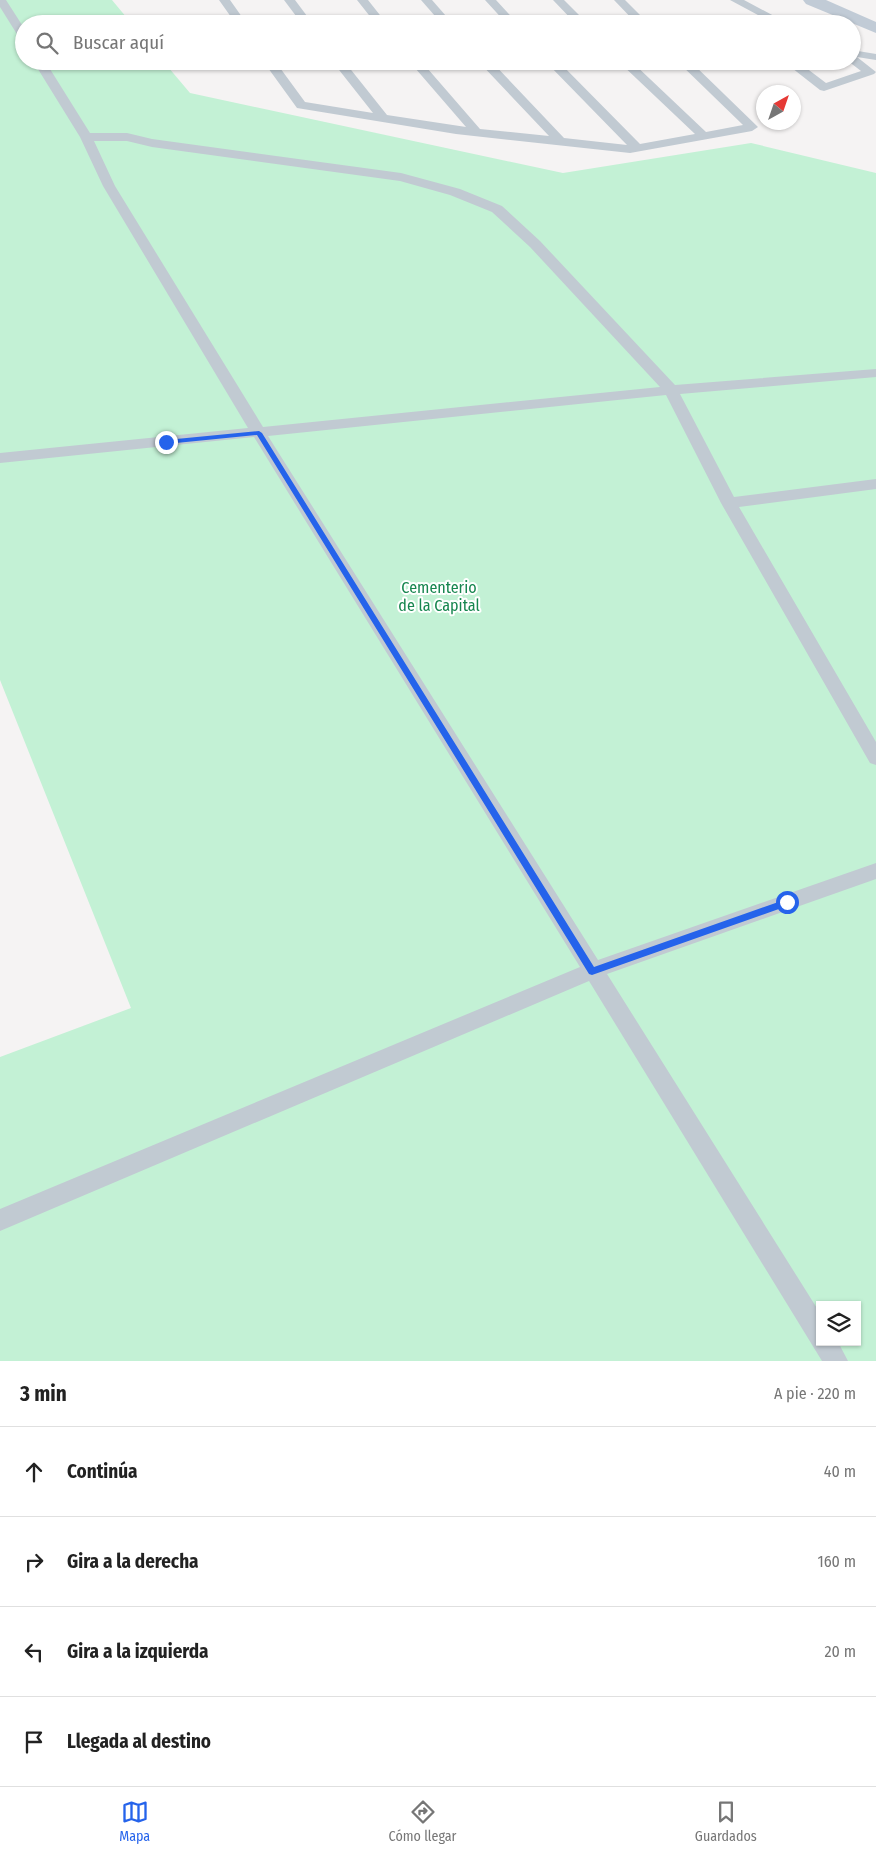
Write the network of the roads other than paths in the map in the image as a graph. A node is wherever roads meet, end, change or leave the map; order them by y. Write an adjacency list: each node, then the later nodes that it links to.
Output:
1 (1, 0): 23 (lane)
2 (224, 0): 13 (lane)
3 (289, 0): 14 (lane)
4 (362, 0): 15 (lane)
5 (426, 0): 16 (lane)
6 (490, 0): 17 (lane)
7 (558, 0): 18 (lane)
8 (619, 0): 19 (lane)
9 (734, 0): 20 (lane)
10 (812, 0): 21 (main road)
11 (851, 0): 12 (main road)
12 (876, 11)
13 (235, 15)
14 (301, 15)
15 (374, 15)
16 (440, 15)
17 (504, 15)
18 (574, 15)
19 (635, 15)
20 (765, 15)
21 (846, 15)
22 (861, 21): 24 (main road)
23 (15, 23)
24 (876, 28)
25 (861, 54): 26 (lane)
26 (876, 57)
27 (861, 66): 36 (lane)
28 (45, 70): 40 (lane)
29 (276, 70): 37 (lane)
30 (345, 70): 37 (lane)
31 (423, 70): 38 (lane)
32 (493, 70): 41 (lane)
33 (560, 70): 42 (lane)
34 (634, 70): 39 (lane)
35 (693, 70): 39 (lane)
36 (802, 70)
37 (383, 118): 38 (lane)
38 (476, 132): 41 (lane)
39 (703, 134): 42 (lane)
40 (86, 137): 44 (lane); 45 (lane)
41 (560, 141): 42 (lane)
42 (636, 147)
43 (876, 373): 44 (lane)
44 (671, 390): 45 (lane); 48 (lane)
45 (259, 433): 46 (lane); 51 (lane)
46 (0, 458)
47 (876, 484): 48 (lane)
48 (729, 503): 49 (lane)
49 (876, 758)
50 (876, 871): 51 (lane)
51 (592, 972): 52 (lane); 53 (lane)
52 (0, 1220)
53 (816, 1329)
54 (827, 1346): 55 (lane)
55 (836, 1361)

